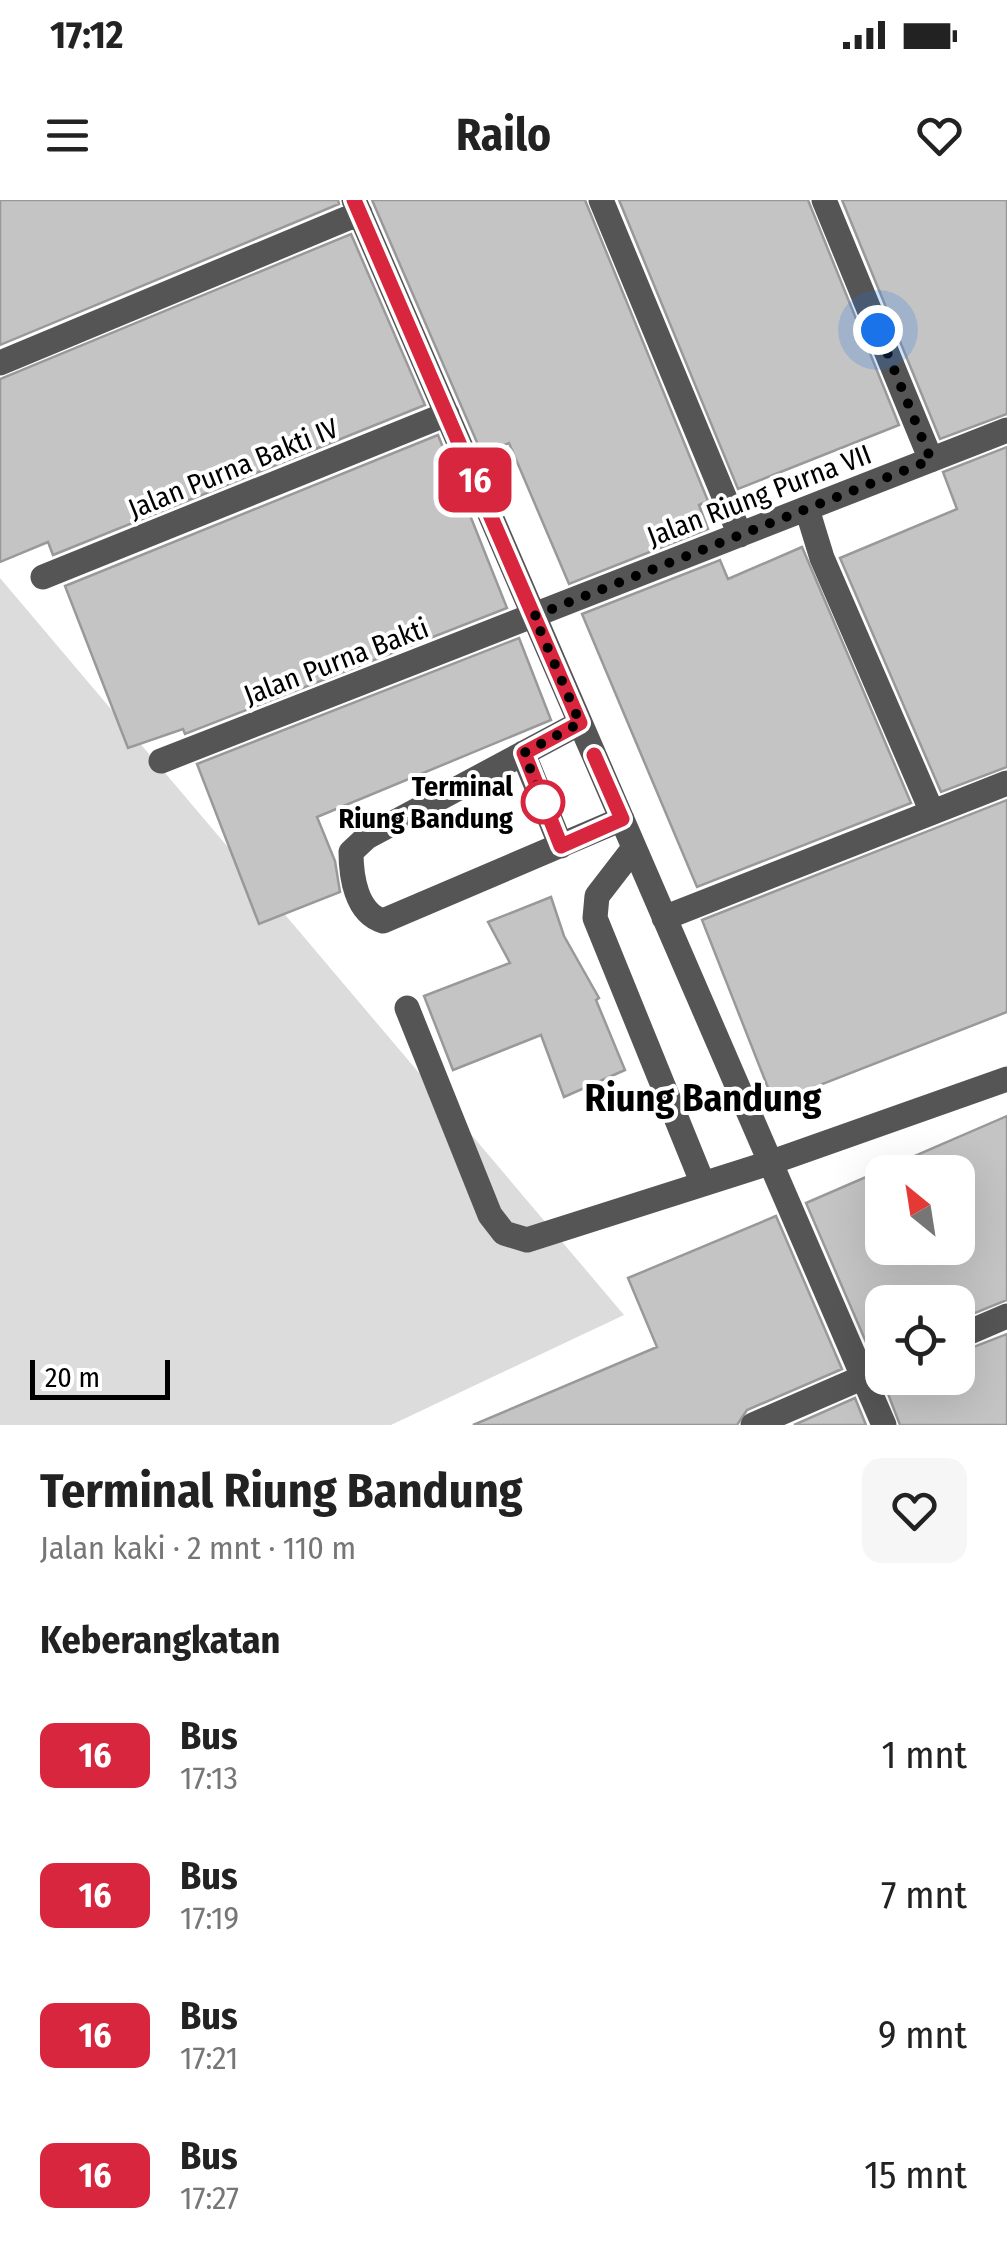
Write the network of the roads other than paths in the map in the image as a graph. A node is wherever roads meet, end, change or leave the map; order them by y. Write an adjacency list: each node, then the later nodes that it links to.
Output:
1 (601, 200): 9 (street)
2 (824, 200): 7 (street)
3 (357, 206): 4 (street); 5 (street)
4 (0, 363)
5 (446, 414): 10 (street, Jalan Purna Bakti IV); 11 (street)
6 (1007, 430): 7 (street, Jalan Riung Purna VII)
7 (931, 460): 8 (street, Jalan Riung Purna VII)
8 (810, 515): 9 (street, Jalan Riung Purna VII); 16 (street)
9 (740, 535): 11 (street, Jalan Riung Purna VII)
10 (43, 578)
11 (534, 616): 12 (street); 14 (street, Jalan Purna Bakti)
12 (580, 723): 13 (street); 17 (street)
13 (524, 753): 18 (street); 18 (street)
14 (161, 761)
15 (1007, 783): 16 (street)
16 (932, 812): 20 (street)
17 (622, 819): 18 (street); 19 (street)
18 (561, 846)
19 (634, 848): 20 (street); 24 (street)
20 (664, 918): 23 (street)
21 (407, 1008): 24 (street)
22 (1007, 1079): 23 (street)
23 (772, 1162): 24 (street); 27 (street)
24 (703, 1184)
25 (1007, 1316): 26 (street)
26 (975, 1330)
27 (865, 1354)
28 (865, 1377): 30 (street)
29 (878, 1395): 31 (street)
30 (753, 1425)
31 (884, 1425)

